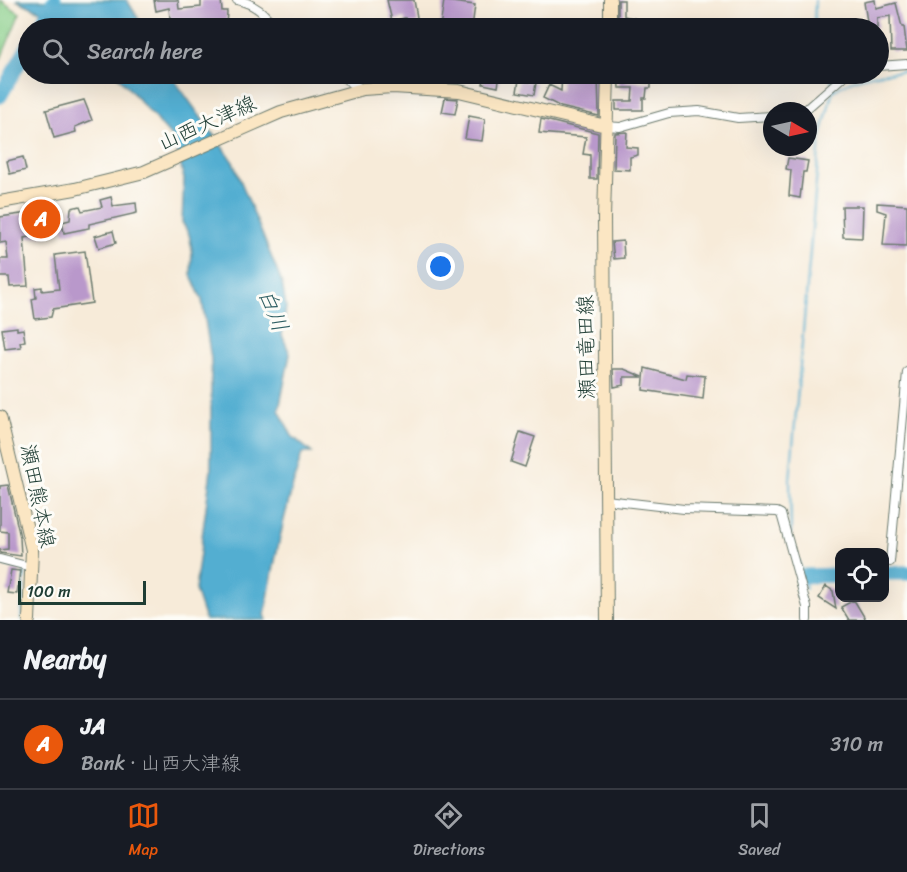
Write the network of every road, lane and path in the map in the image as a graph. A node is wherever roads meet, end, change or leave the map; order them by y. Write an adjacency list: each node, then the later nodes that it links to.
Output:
1 (237, 0): 3 (street)
2 (610, 0): 4 (main road)
3 (268, 18)
4 (610, 18)
5 (907, 64): 6 (street)
6 (889, 65)
7 (355, 84): 10 (street)
8 (608, 84): 13 (main road, 瀬田竜田線)
9 (835, 84): 11 (street)
10 (363, 89): 13 (main road, 山西大津線); 14 (main road, 山西大津線)
11 (814, 102)
12 (763, 117): 13 (street)
13 (606, 126): 17 (main road, 瀬田竜田線)
14 (0, 202)
15 (907, 372): 19 (street)
16 (0, 417): 20 (main road, 瀬田熊本線)
17 (606, 500): 22 (main road, 瀬田竜田線); 23 (street)
18 (0, 559): 20 (street)
19 (890, 561)
20 (31, 567): 21 (main road, 瀬田熊本線)
21 (29, 620)
22 (607, 620)
23 (807, 620)

